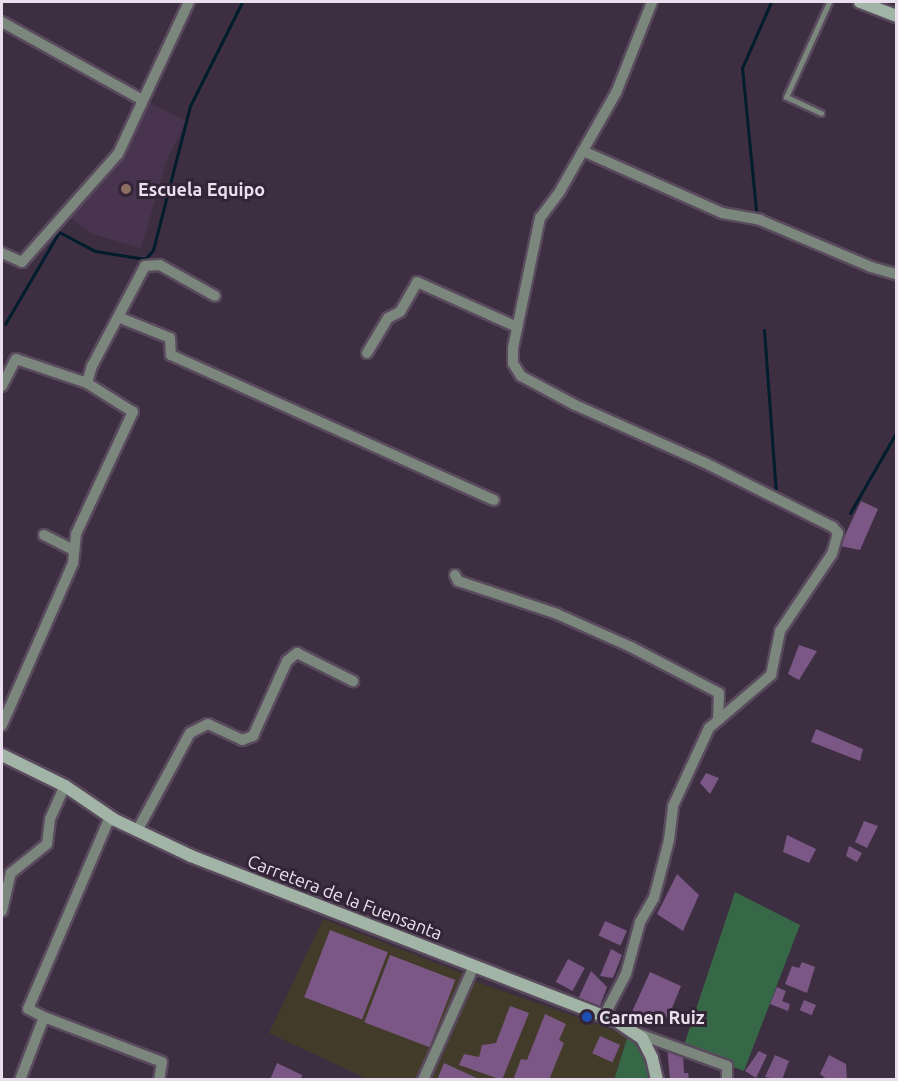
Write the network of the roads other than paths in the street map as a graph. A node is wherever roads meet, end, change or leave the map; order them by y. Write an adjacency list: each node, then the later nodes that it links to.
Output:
1 (189, 2): 7 (street)
2 (652, 2): 9 (street)
3 (829, 2): 8 (lane)
4 (860, 2): 5 (main road)
5 (897, 16)
6 (2, 22): 7 (street)
7 (141, 99): 10 (street)
8 (821, 113)
9 (584, 151): 11 (street); 14 (street)
10 (2, 253)
11 (897, 274)
12 (215, 296): 13 (street)
13 (118, 317): 16 (street); 18 (street)
14 (517, 327): 15 (street); 23 (street)
15 (367, 353)
16 (87, 383): 17 (street); 20 (street)
17 (2, 386)
18 (494, 500)
19 (44, 535): 20 (street)
20 (74, 550): 24 (street)
21 (455, 575): 23 (street)
22 (353, 681): 28 (street)
23 (718, 720): 32 (street)
24 (2, 725)
25 (2, 755): 26 (main road, Carretera de la Fuensanta)
26 (65, 786): 27 (main road, Carretera de la Fuensanta); 29 (street)
27 (110, 817): 28 (main road, Carretera de la Fuensanta); 31 (street)
28 (137, 831): 30 (main road, Carretera de la Fuensanta)
29 (2, 911)
30 (474, 966): 32 (main road, Carretera de la Fuensanta); 36 (street)
31 (44, 1017): 34 (street); 35 (street)
32 (604, 1017): 33 (main road, Carretera de la Fuensanta)
33 (633, 1032): 37 (main road, Carretera de la Fuensanta); 38 (street)
34 (20, 1080)
35 (159, 1080)
36 (423, 1080)
37 (657, 1080)
38 (727, 1080)

